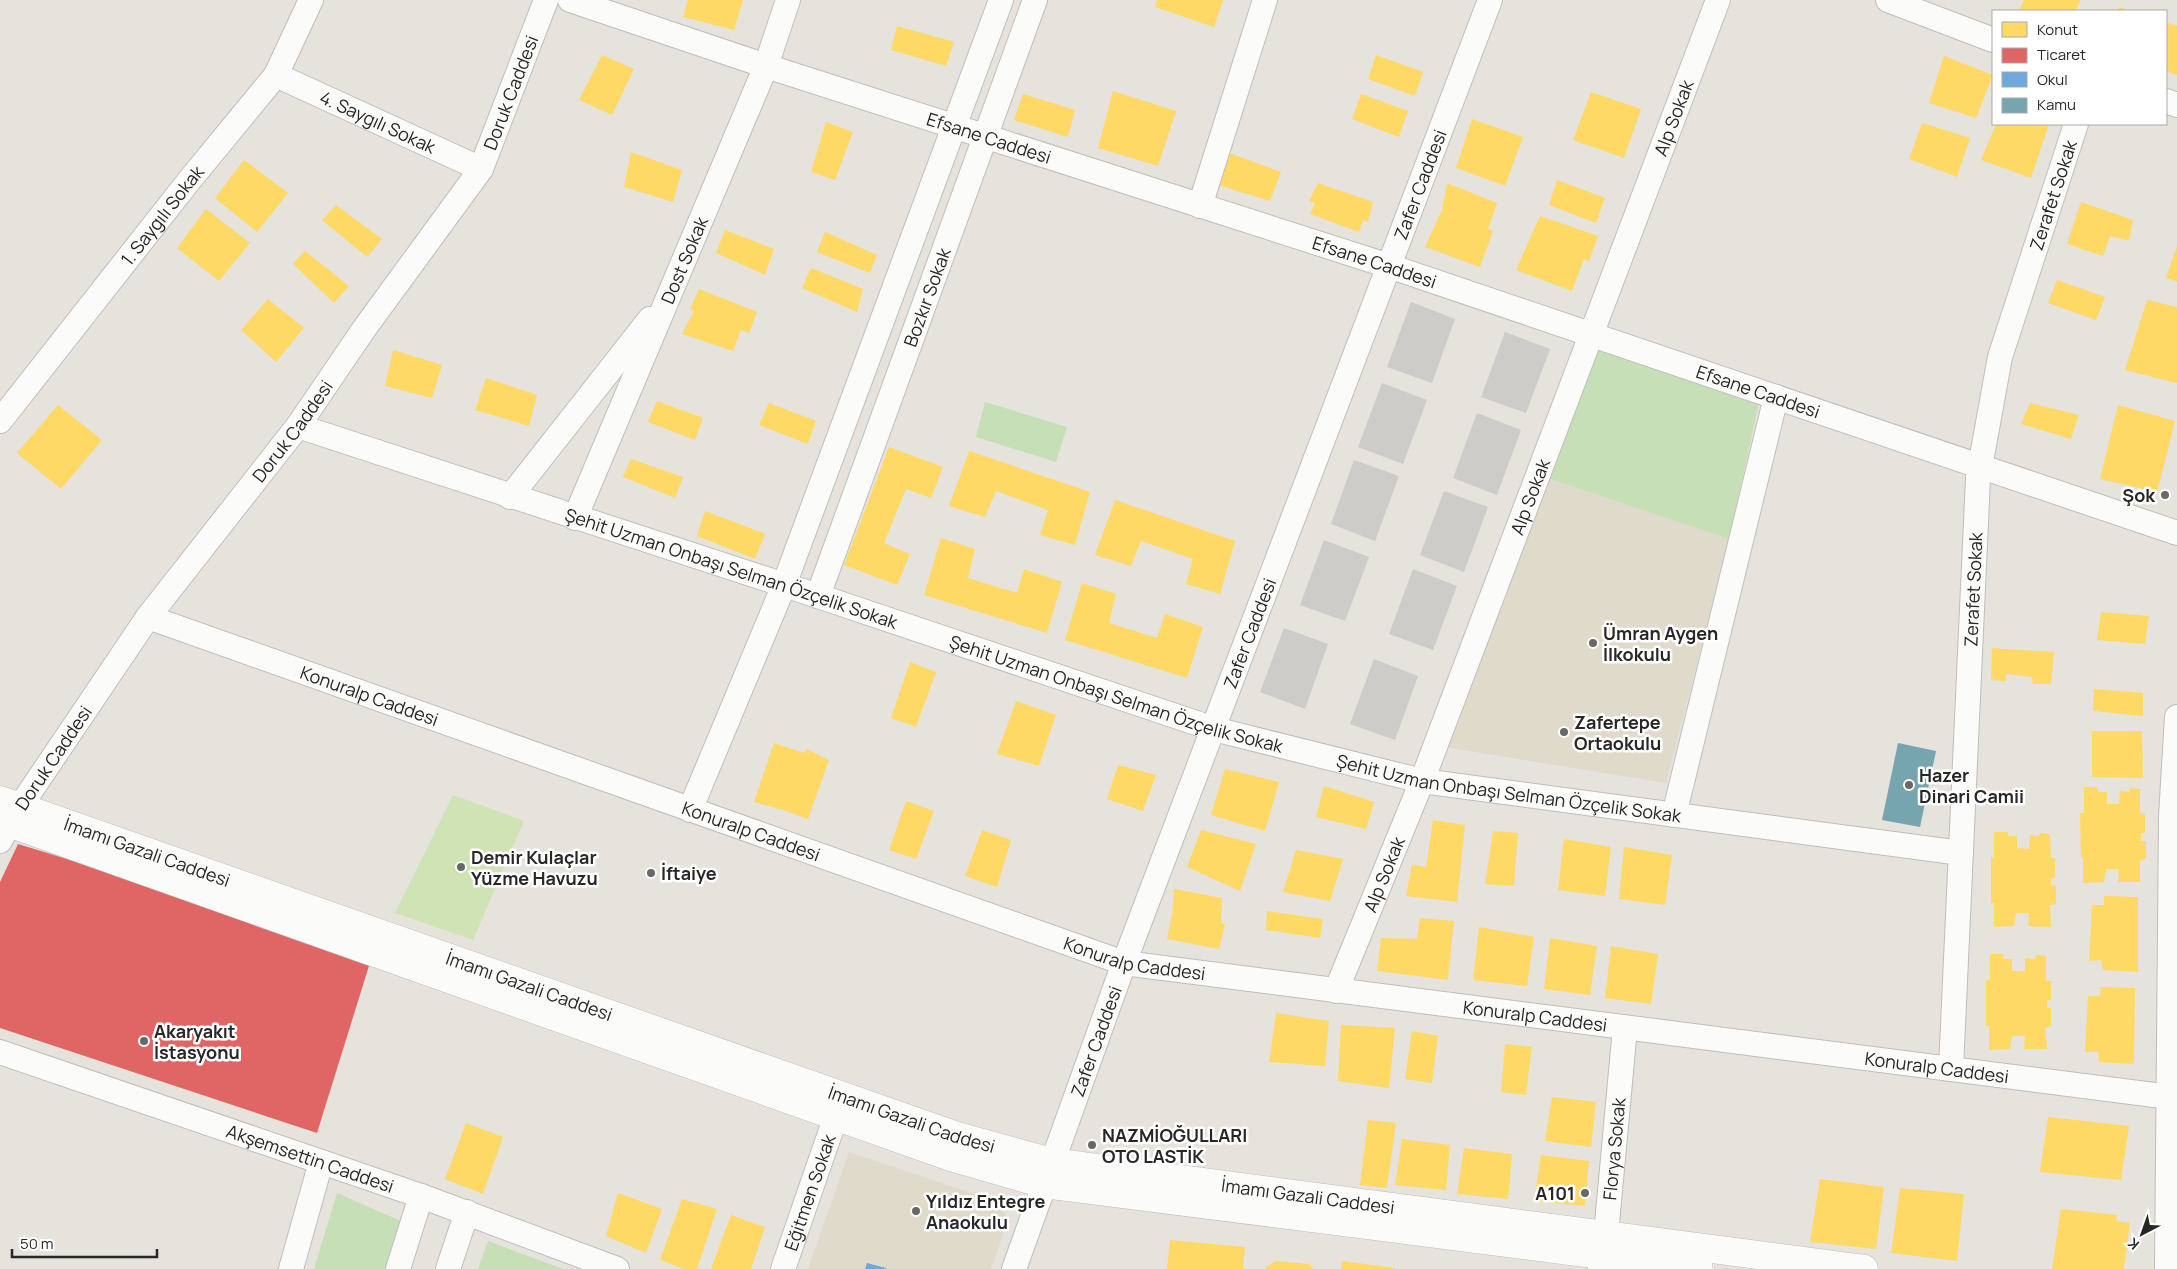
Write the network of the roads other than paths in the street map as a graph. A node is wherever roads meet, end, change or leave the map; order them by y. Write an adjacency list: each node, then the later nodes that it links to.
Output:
1 (311, 0): 13 (street, 1. Saygılı Sokak)
2 (546, 0): 17 (street, Doruk Caddesi)
3 (570, 0): 12 (street, Efsane Caddesi)
4 (788, 0): 12 (street, Dost Sokak)
5 (1001, 0): 15 (street, Bozkır Sokak)
6 (1034, 0): 16 (street, Bozkır Sokak)
7 (1265, 0): 18 (street)
8 (1490, 0): 19 (street, Zafer Caddesi)
9 (1718, 0): 21 (street, Alp Sokak)
10 (1888, 0): 11 (street)
11 (1992, 40)
12 (766, 66): 15 (street, Efsane Caddesi); 20 (street, Dost Sokak)
13 (276, 75): 17 (street, 4. Saygılı Sokak); 23 (street, 1. Saygılı Sokak)
14 (2076, 125): 25 (street, Zerafet Sokak)
15 (955, 126): 16 (street, Efsane Caddesi); 29 (street, Bozkır Sokak)
16 (986, 136): 18 (street, Efsane Caddesi); 30 (street, Bozkır Sokak)
17 (481, 169): 24 (street, Doruk Caddesi)
18 (1200, 206): 19 (street, Efsane Caddesi)
19 (1389, 266): 21 (street, Efsane Caddesi); 33 (street, Zafer Caddesi)
20 (670, 294): 26 (street); 27 (street, Dost Sokak)
21 (1592, 334): 22 (street, Efsane Caddesi); 34 (street, Alp Sokak)
22 (1776, 397): 25 (street, Efsane Caddesi); 36 (street)
23 (0, 421)
24 (298, 426): 26 (street, Şehit Uzman Onbaşı Selman Özçelik Sokak); 31 (street, Doruk Caddesi)
25 (1980, 466): 28 (street, Efsane Caddesi); 38 (street, Zerafet Sokak)
26 (510, 497): 27 (street, Şehit Uzman Onbaşı Selman Özçelik Sokak)
27 (575, 518): 29 (street, Şehit Uzman Onbaşı Selman Özçelik Sokak)
28 (2177, 533)
29 (784, 585): 30 (street, Şehit Uzman Onbaşı Selman Özçelik Sokak); 35 (street, Bozkır Sokak)
30 (818, 596): 33 (street, Şehit Uzman Onbaşı Selman Özçelik Sokak)
31 (148, 617): 35 (street, Konuralp Caddesi); 37 (street, Doruk Caddesi)
32 (2177, 717): 44 (street)
33 (1214, 729): 34 (street, Şehit Uzman Onbaşı Selman Özçelik Sokak); 39 (street, Zafer Caddesi)
34 (1422, 781): 36 (street, Şehit Uzman Onbaşı Selman Özçelik Sokak); 40 (street, Alp Sokak)
35 (690, 810): 39 (street, Konuralp Caddesi)
36 (1674, 815): 38 (street, Şehit Uzman Onbaşı Selman Özçelik Sokak)
37 (6, 818): 45 (main road, İmamı Gazali Caddesi); 47 (main road, İmamı Gazali Caddesi)
38 (1961, 853): 43 (street, Zerafet Sokak)
39 (1124, 964): 40 (street, Konuralp Caddesi); 47 (street, Zafer Caddesi)
40 (1336, 991): 41 (street, Konuralp Caddesi)
41 (1625, 1028): 43 (street, Konuralp Caddesi); 50 (street, Florya Sokak)
42 (0, 1052): 46 (street, Akşemsettin Caddesi)
43 (1951, 1070): 44 (street, Konuralp Caddesi)
44 (2170, 1097): 51 (street)
45 (836, 1116): 47 (main road, İmamı Gazali Caddesi); 56 (street, Eğitmen Sokak)
46 (322, 1162): 48 (street, Akşemsettin Caddesi); 52 (street)
47 (1047, 1173): 50 (main road, İmamı Gazali Caddesi); 57 (street, Zafer Caddesi)
48 (421, 1196): 49 (street, Akşemsettin Caddesi); 53 (street)
49 (467, 1212): 54 (street); 55 (street, Akşemsettin Caddesi)
50 (1603, 1252): 58 (main road, İmamı Gazali Caddesi); 59 (main road, İmamı Gazali Caddesi)
51 (2166, 1268)
52 (291, 1269)
53 (398, 1269)
54 (448, 1269)
55 (617, 1269)
56 (783, 1269)
57 (1014, 1269)
58 (1699, 1269)
59 (1864, 1269)

